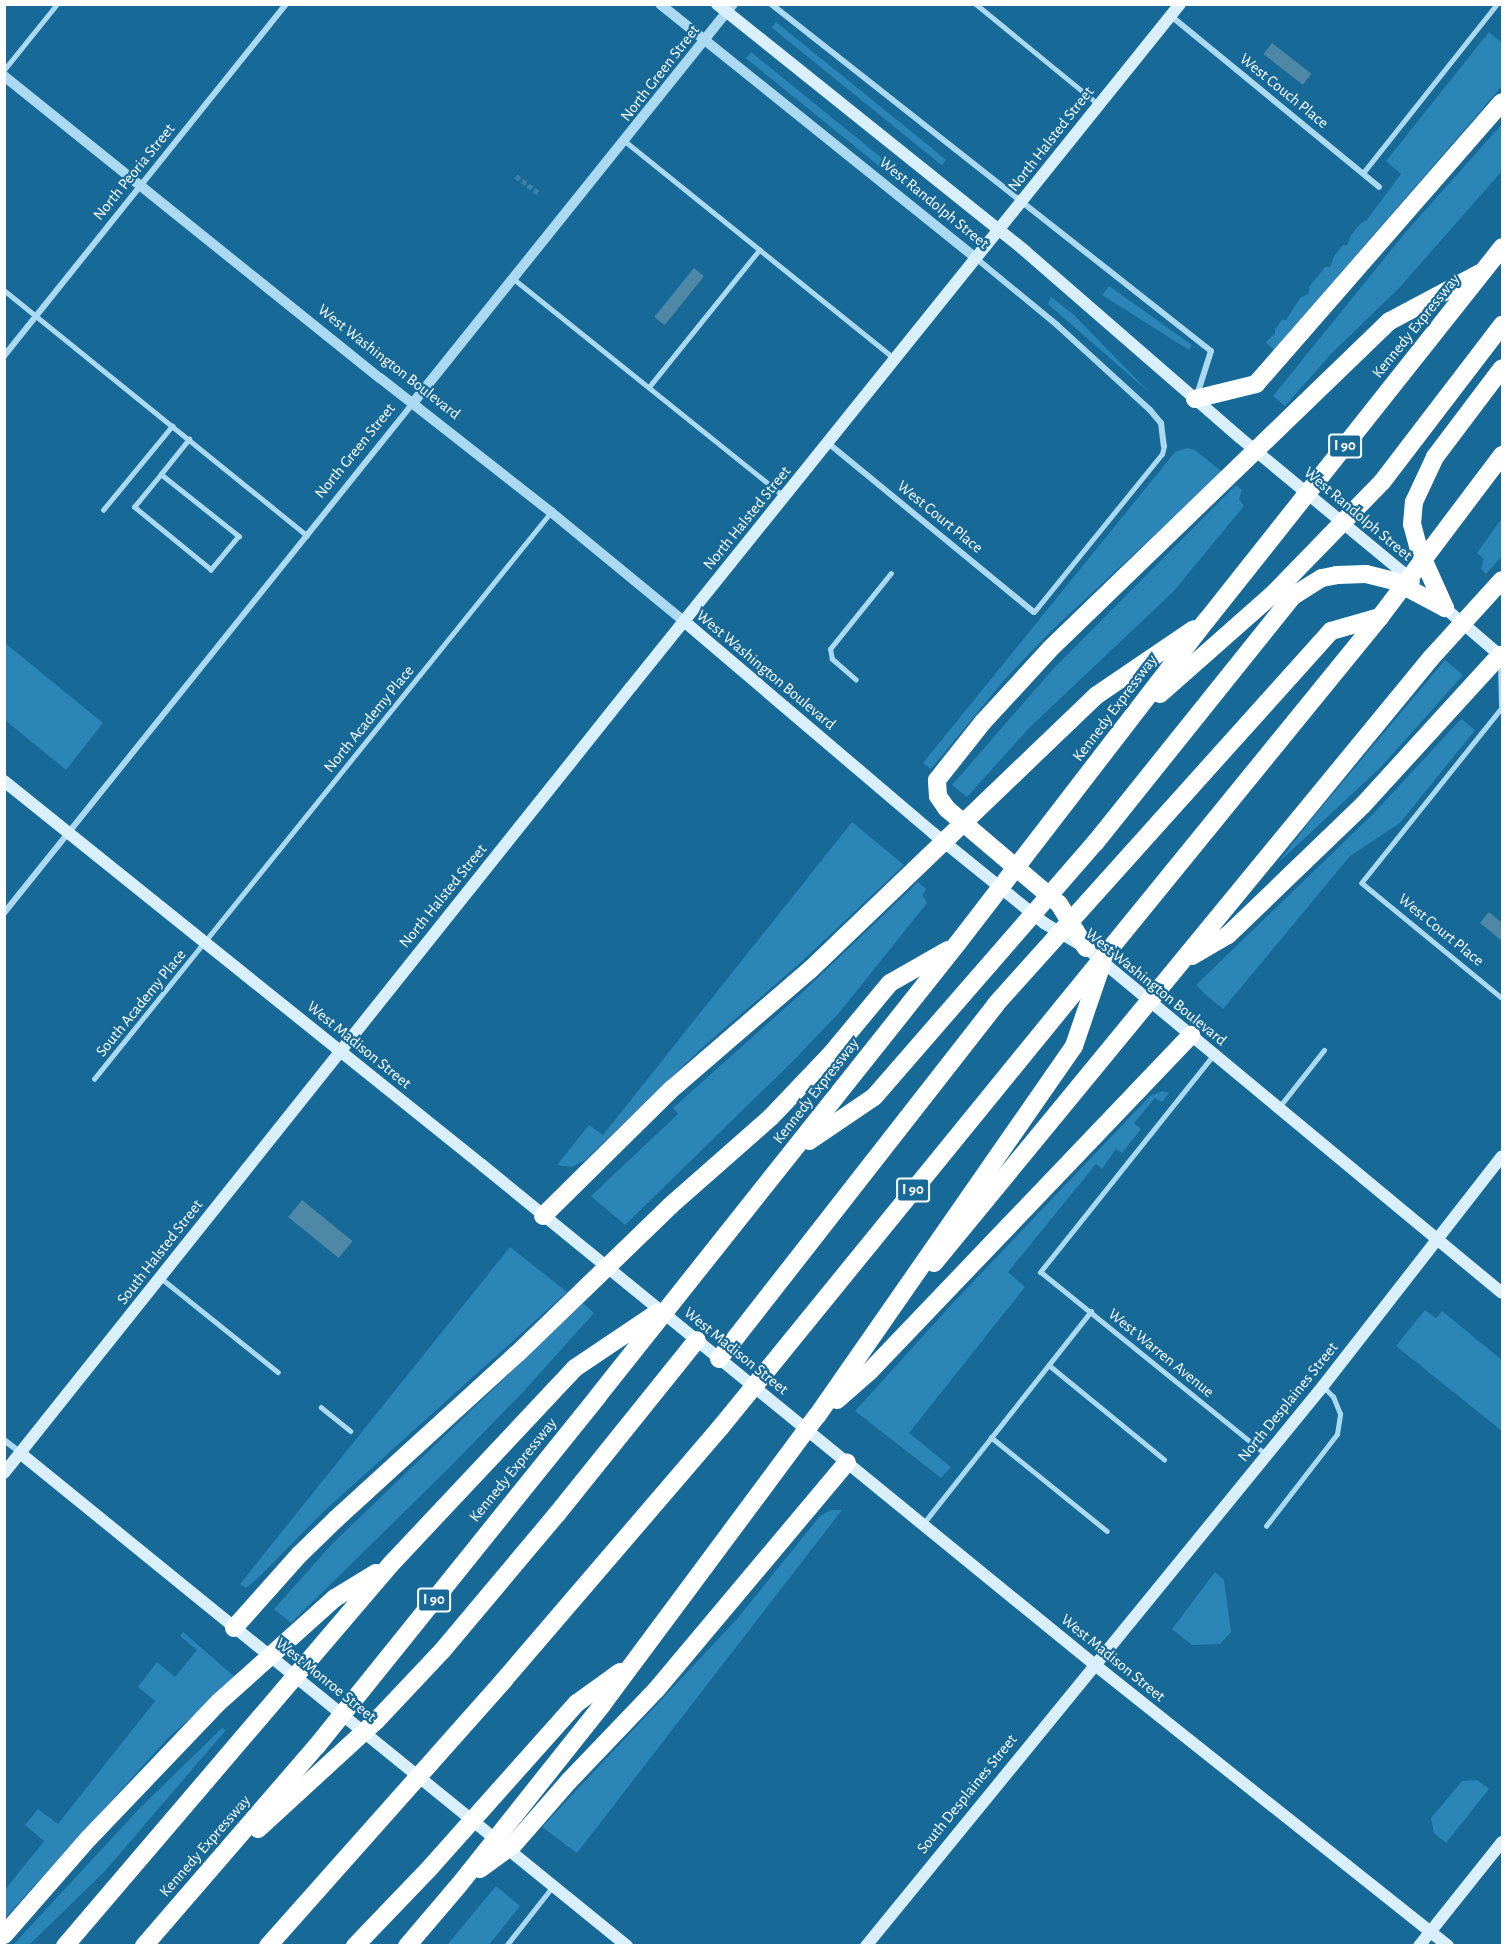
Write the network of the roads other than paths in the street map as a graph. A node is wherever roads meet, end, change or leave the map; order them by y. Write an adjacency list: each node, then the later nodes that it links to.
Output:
1 (57, 4): 11 (lane)
2 (286, 4): 17 (street, North Peoria Street)
3 (660, 4): 10 (street, West Randolph Street)
4 (771, 4): 19 (street)
5 (976, 4): 14 (lane)
6 (1179, 4): 9 (main road, North Halsted Street)
7 (1497, 4): 16 (lane)
8 (725, 7): 10 (street, North Green Street); 20 (main road, West Randolph Street)
9 (1170, 16): 14 (main road, North Halsted Street); 16 (street, West Couch Place)
10 (704, 40): 15 (street, North Green Street); 23 (street, West Randolph Street)
11 (4, 70)
12 (4, 75): 17 (street, West Washington Boulevard)
13 (1503, 102): 33 (highway)
14 (1099, 105): 19 (main road, North Halsted Street)
15 (625, 141): 22 (lane); 25 (street, North Green Street)
16 (1363, 173): 18 (street, West Couch Place)
17 (141, 186): 27 (street, North Peoria Street); 34 (street, West Washington Boulevard)
18 (1379, 187)
19 (1022, 202): 20 (main road, North Halsted Street); 33 (street)
20 (999, 231): 23 (main road, North Halsted Street); 33 (main road, West Randolph Street)
21 (1503, 247): 24 (highway, Kennedy Expressway / I 90)
22 (759, 250): 30 (lane); 32 (lane)
23 (977, 259): 30 (main road, North Halsted Street); 38 (street, West Randolph Street)
24 (1485, 271): 50 (highway, Kennedy Expressway / I 90); 61 (highway)
25 (514, 279): 32 (lane); 34 (street, North Green Street)
26 (4, 290): 27 (lane)
27 (36, 316): 29 (street, North Peoria Street); 35 (lane)
28 (1498, 332): 55 (highway)
29 (4, 356)
30 (896, 360): 37 (main road, North Halsted Street)
31 (1503, 368): 47 (highway)
32 (649, 387): 41 (lane)
33 (1195, 399): 47 (main road, West Randolph Street)
34 (413, 403): 43 (street, West Washington Boulevard); 44 (street, North Green Street)
35 (172, 426): 36 (lane); 42 (lane)
36 (189, 439): 40 (lane); 44 (lane)
37 (828, 443): 41 (main road, North Halsted Street); 48 (street, West Court Place)
38 (1164, 446): 48 (lane)
39 (1503, 454): 49 (highway, I 90)
40 (161, 474): 40 (lane)
41 (785, 497): 51 (main road, North Halsted Street)
42 (103, 510)
43 (551, 512): 51 (street, West Washington Boulevard); 59 (lane, North Academy Place)
44 (307, 535): 57 (street, North Green Street)
45 (891, 573): 53 (lane)
46 (1503, 580): 63 (highway)
47 (1445, 608): 52 (main road, West Randolph Street); 71 (highway)
48 (1034, 612)
49 (1380, 617): 62 (highway, I 90); 81 (highway)
50 (1206, 621): 55 (highway, Kennedy Expressway / I 90); 73 (highway)
51 (685, 622): 61 (main road, West Washington Boulevard); 67 (main road, North Halsted Street)
52 (1502, 655): 54 (street); 63 (highway)
53 (856, 680)
54 (1503, 707): 64 (lane, West Court Place)
55 (1131, 720): 60 (highway, Kennedy Expressway / I 90)
56 (4, 781): 57 (main road, West Madison Street)
57 (68, 833): 58 (street, North Green Street); 59 (main road, West Madison Street)
58 (4, 913)
59 (206, 942): 67 (main road, West Madison Street); 69 (lane, South Academy Place)
60 (957, 944): 71 (highway, Kennedy Expressway / I 90); 99 (highway)
61 (1086, 948): 65 (main road, West Washington Boulevard)
62 (1106, 951): 77 (highway, I 90); 110 (highway, I 90)
63 (1183, 962): 77 (highway)
64 (1503, 998)
65 (1185, 1030): 68 (main road, West Washington Boulevard); 86 (highway)
66 (1324, 1050): 70 (lane)
67 (342, 1052): 73 (main road, West Madison Street); 75 (main road, South Halsted Street)
68 (1214, 1055): 70 (main road, West Washington Boulevard); 79 (lane, West Warren Avenue)
69 (94, 1079)
70 (1279, 1108): 74 (main road, West Washington Boulevard)
71 (794, 1151): 78 (highway, Kennedy Expressway / I 90)
72 (1503, 1156): 74 (main road, North Desplaines Street)
73 (543, 1216): 80 (main road, West Madison Street)
74 (1438, 1239): 76 (main road, West Washington Boulevard); 84 (main road, North Desplaines Street)
75 (161, 1278): 83 (lane); 90 (main road, South Halsted Street)
76 (1503, 1293)
77 (898, 1302): 86 (highway, I 90)
78 (671, 1304): 98 (highway, I 90); 105 (highway, Kennedy Expressway / I 90)
79 (1090, 1311): 82 (lane); 91 (lane, West Warren Avenue)
80 (697, 1340): 81 (main road, West Madison Street); 105 (highway)
81 (719, 1359): 93 (main road, West Madison Street)
82 (1048, 1365): 88 (lane); 92 (lane)
83 (278, 1372)
84 (1323, 1386): 91 (main road, North Desplaines Street); 96 (lane)
85 (321, 1407): 87 (lane)
86 (817, 1416): 100 (highway, I 90)
87 (351, 1431)
88 (992, 1437): 95 (lane); 97 (lane)
89 (4, 1440): 90 (street, West Monroe Street)
90 (21, 1453): 94 (main road, South Halsted Street); 99 (main road, West Monroe Street)
91 (1266, 1454): 101 (main road, North Desplaines Street)
92 (1164, 1459)
93 (847, 1462): 95 (main road, West Madison Street); 103 (highway)
94 (4, 1473)
95 (923, 1524): 101 (main road, West Madison Street)
96 (1266, 1526)
97 (1107, 1531)
98 (391, 1564): 107 (highway); 108 (highway, I 90)
99 (234, 1628): 104 (main road, West Monroe Street)
100 (632, 1664): 103 (highway, I 90); 111 (highway)
101 (1095, 1665): 106 (main road, West Madison Street); 115 (main road, South Desplaines Street)
102 (1503, 1842): 106 (main road)
103 (459, 1884): 112 (highway, I 90)
104 (554, 1885): 113 (lane); 114 (main road, West Monroe Street)
105 (191, 1892): 109 (highway, Kennedy Expressway / I 90)
106 (1431, 1931): 116 (main road); 117 (main road, West Madison Street)
107 (4, 1935)
108 (65, 1946)
109 (144, 1946)
110 (268, 1946)
111 (355, 1946)
112 (407, 1946)
113 (506, 1946)
114 (627, 1946)
115 (866, 1946)
116 (1419, 1946)
117 (1448, 1946)

